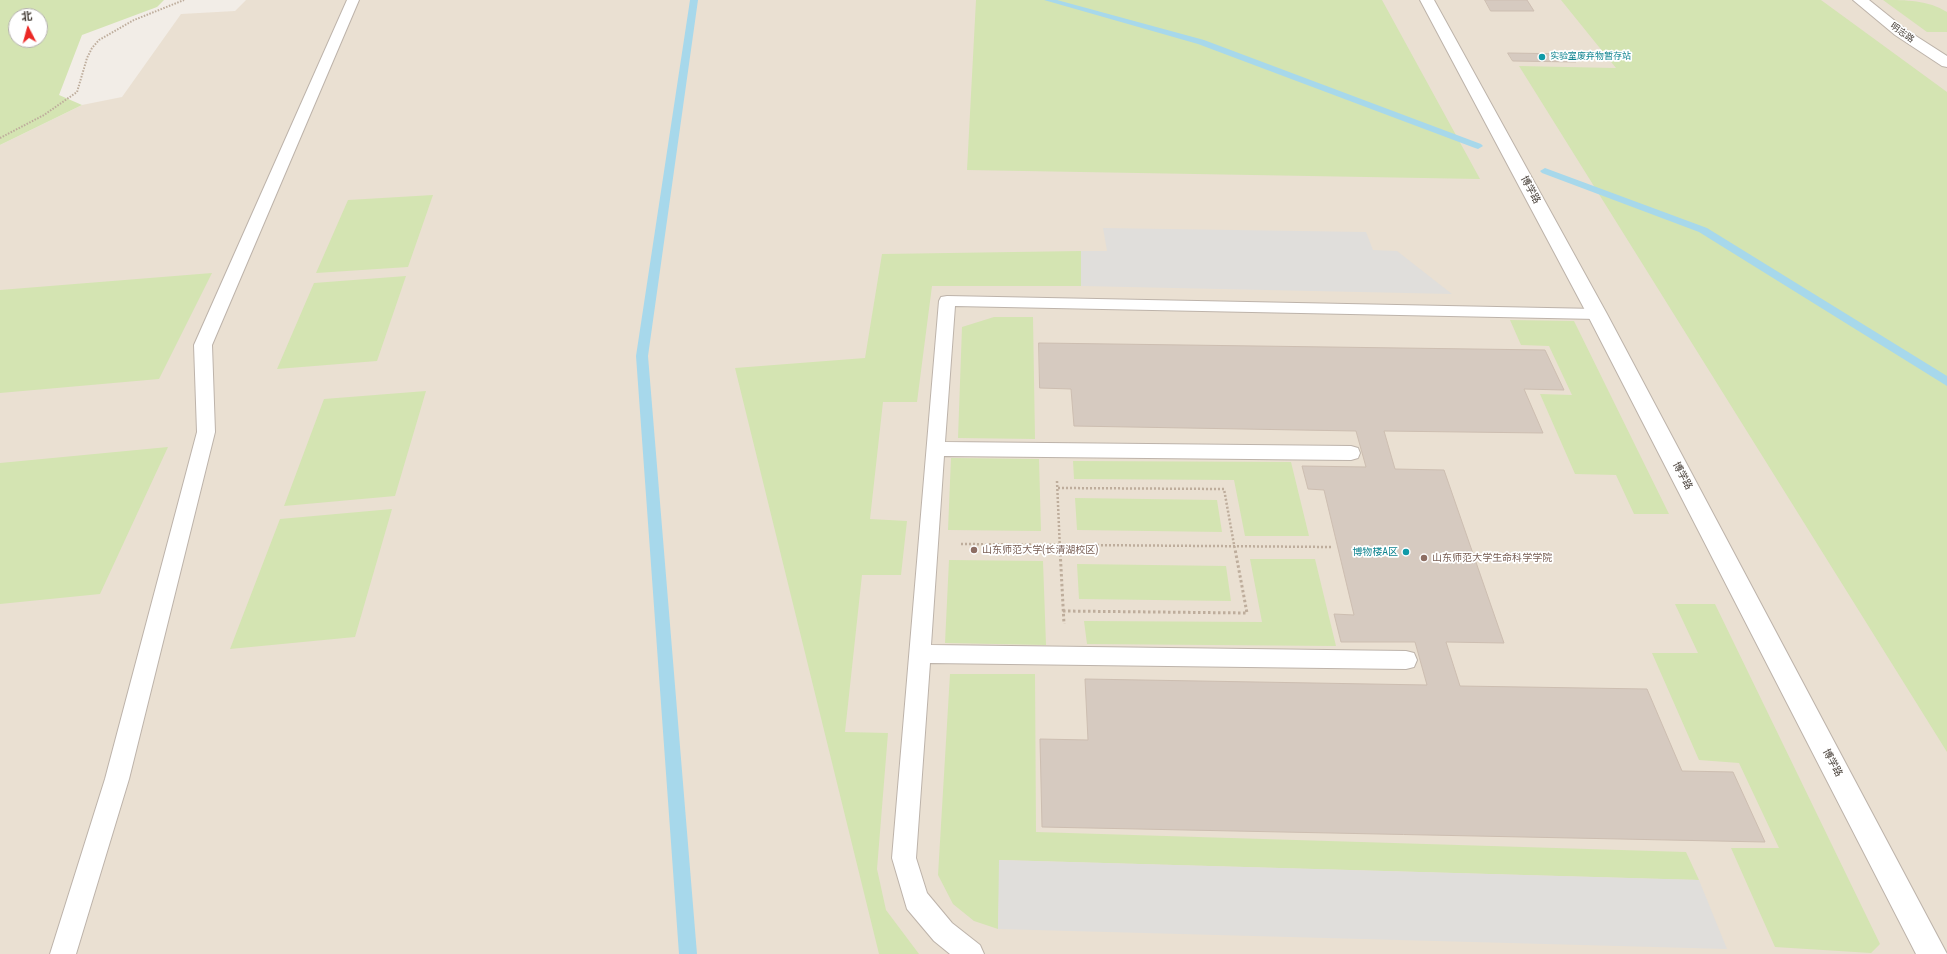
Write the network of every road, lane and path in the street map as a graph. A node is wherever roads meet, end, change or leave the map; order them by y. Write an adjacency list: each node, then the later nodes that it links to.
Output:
1 (184, 0): 6 (path)
2 (353, 0): 20 (lane)
3 (1427, 0): 7 (street, 博学路)
4 (1860, 0): 5 (street, 明志路)
5 (1947, 64)
6 (0, 138)
7 (1597, 314): 8 (lane); 22 (street, 博学路)
8 (935, 449): 9 (lane); 12 (lane)
9 (1056, 450): 10 (lane); 11 (path)
10 (1351, 453)
11 (1058, 488): 13 (path); 14 (path)
12 (928, 544): 13 (path); 17 (lane)
13 (1060, 545): 14 (path); 16 (path)
14 (1235, 546): 15 (path); 16 (path)
15 (1331, 547)
16 (1063, 611): 18 (path)
17 (919, 654): 18 (lane); 21 (lane)
18 (1065, 656): 19 (lane)
19 (1406, 660)
20 (63, 954)
21 (971, 954)
22 (1932, 954)

